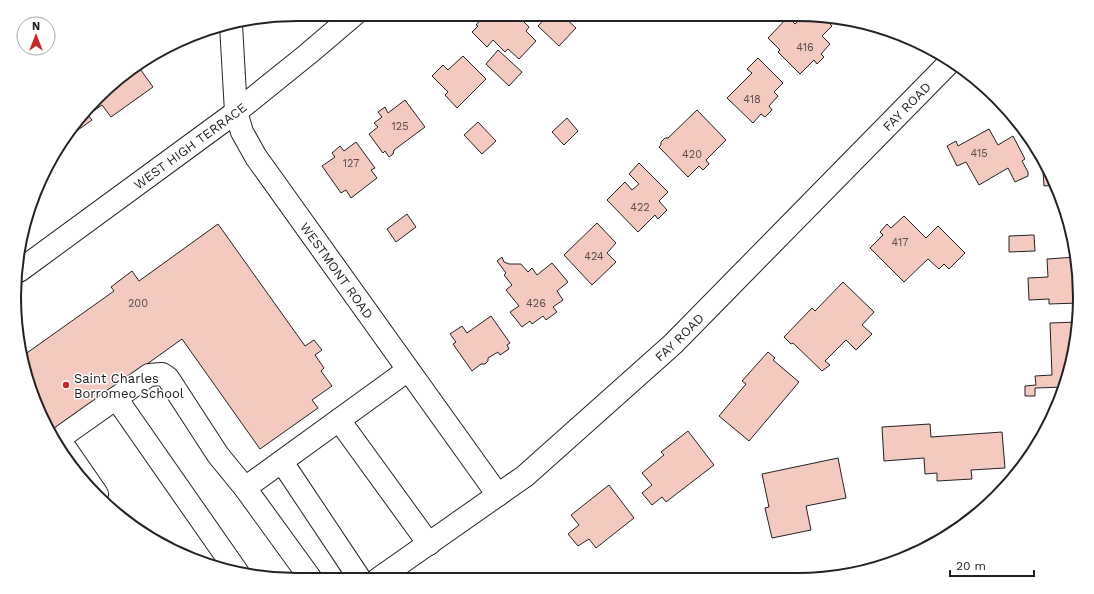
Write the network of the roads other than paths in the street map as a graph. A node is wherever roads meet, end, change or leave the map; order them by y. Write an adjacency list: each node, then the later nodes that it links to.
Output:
1 (347, 21): 4 (street, WEST HIGH TERRACE)
2 (231, 29): 4 (street, WESTMONT ROAD)
3 (946, 66): 12 (street, FAY ROAD)
4 (236, 112): 5 (street, WEST HIGH TERRACE); 6 (street, WESTMONT ROAD)
5 (23, 268)
6 (408, 370): 8 (street); 12 (street, WESTMONT ROAD)
7 (116, 398): 9 (street); 11 (street); 14 (street)
8 (339, 420): 10 (street); 13 (street)
9 (60, 438)
10 (282, 462): 11 (street); 16 (street)
11 (246, 488): 15 (street)
12 (498, 495): 13 (street, FAY ROAD)
13 (429, 544): 17 (street, FAY ROAD)
14 (233, 566)
15 (307, 573)
16 (356, 573)
17 (387, 573)

